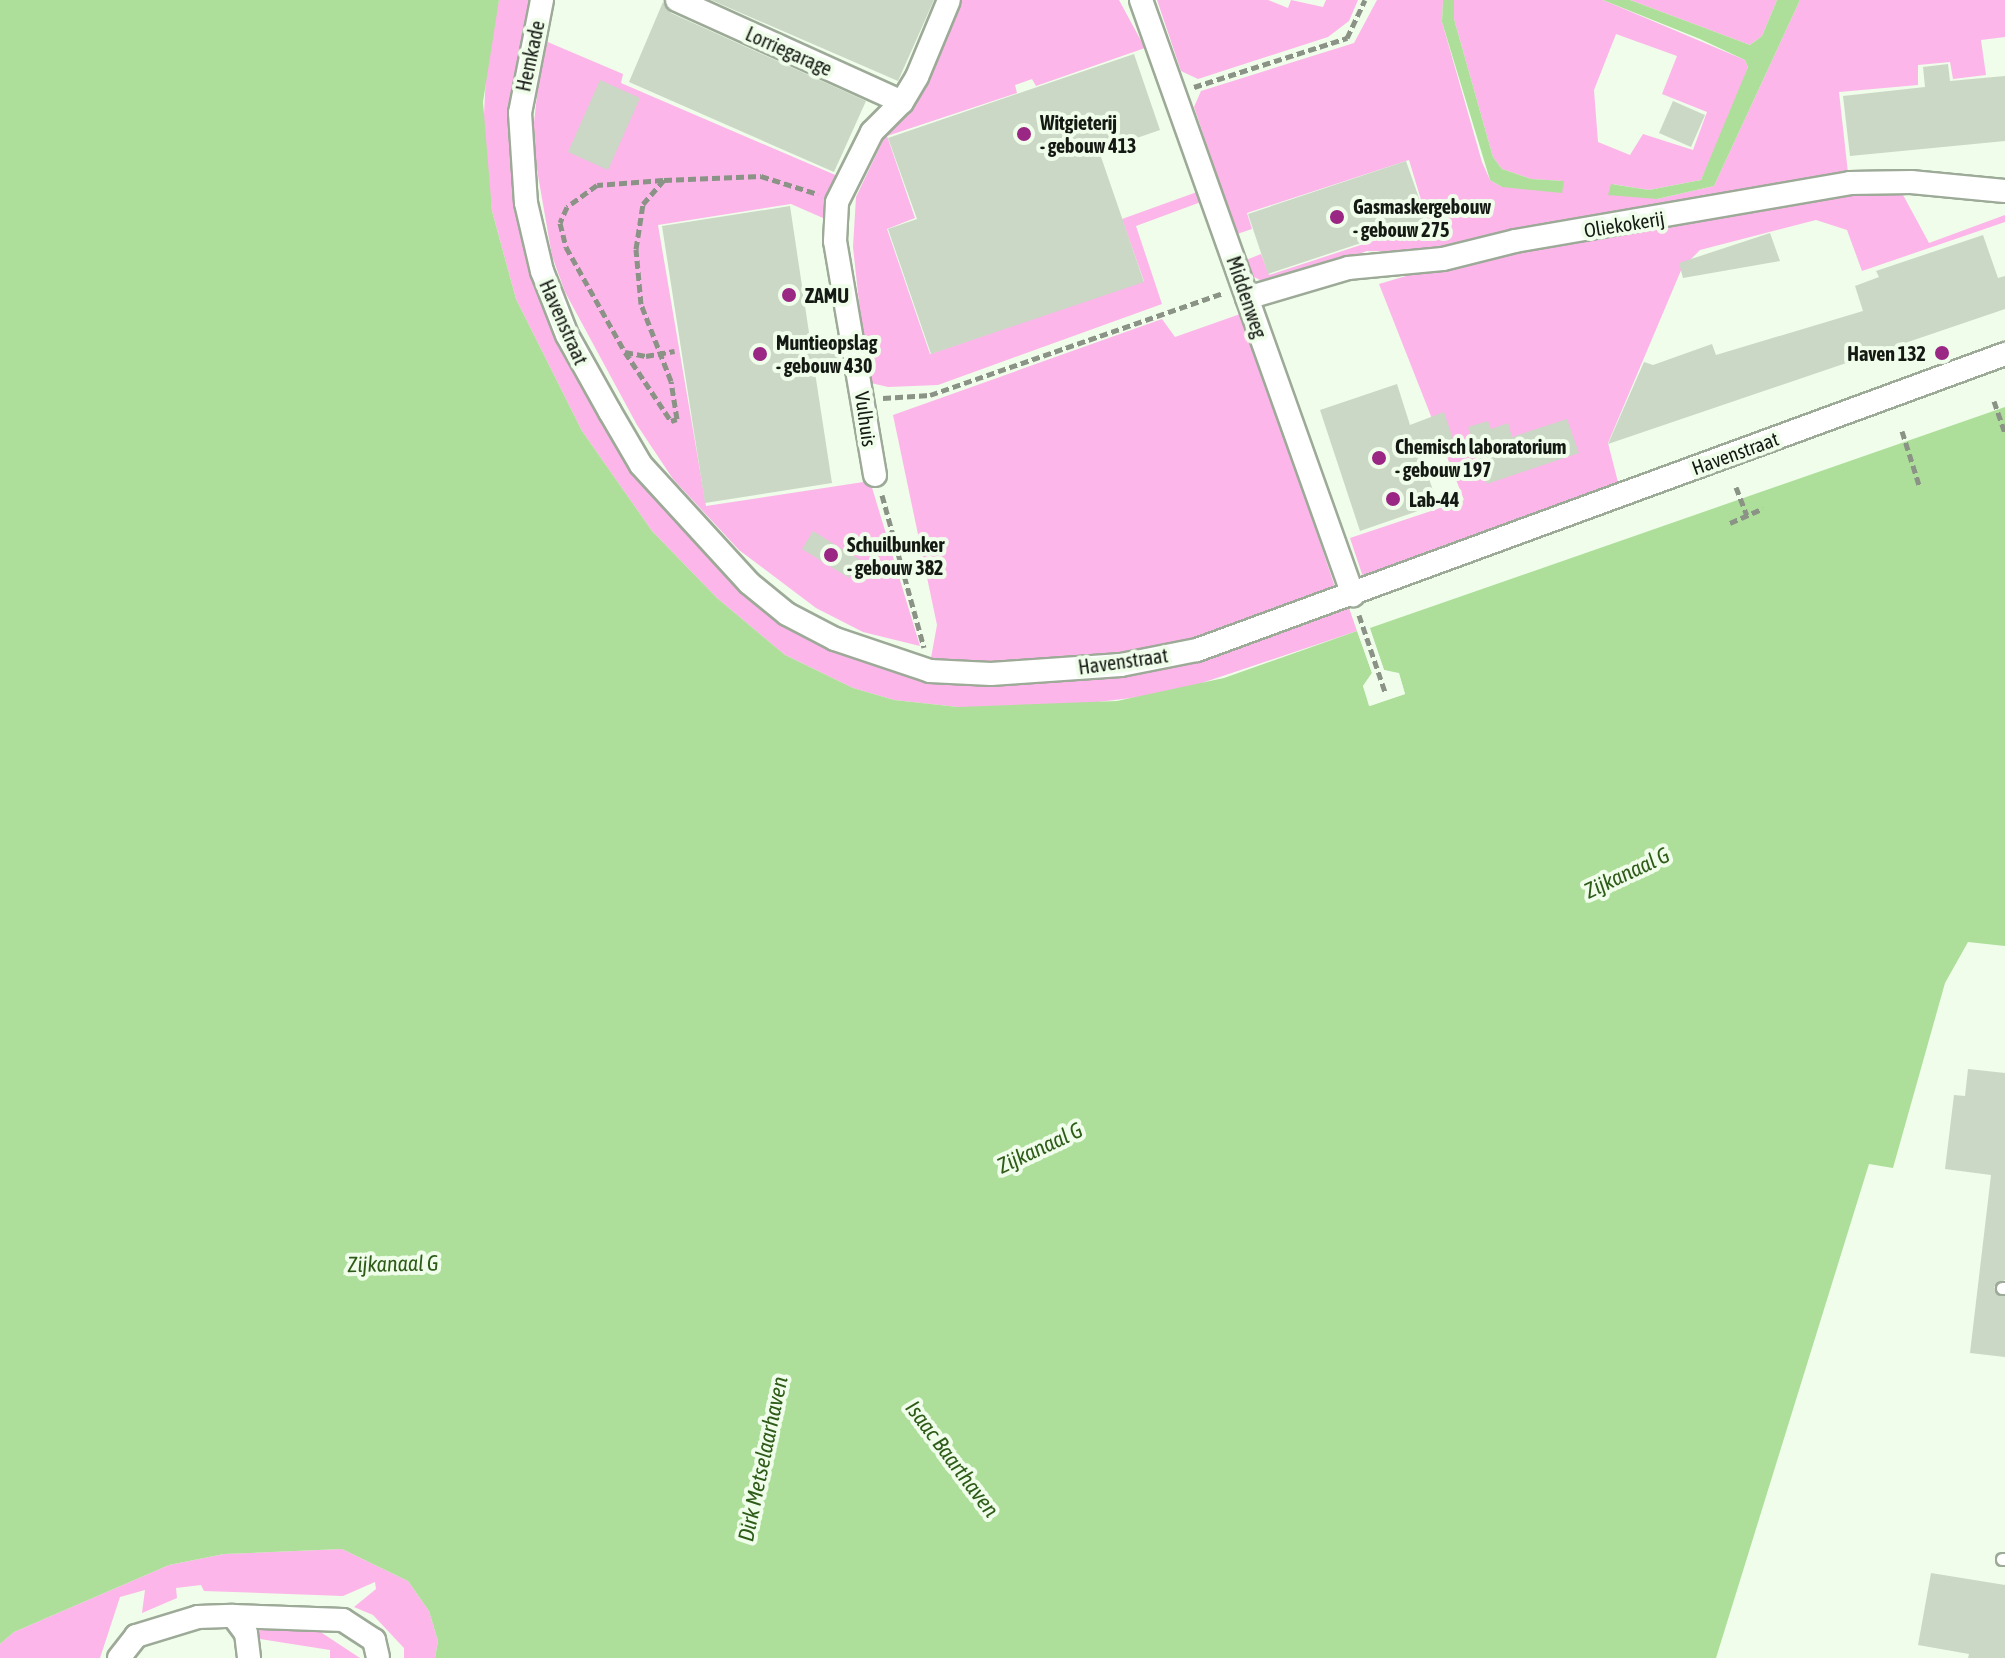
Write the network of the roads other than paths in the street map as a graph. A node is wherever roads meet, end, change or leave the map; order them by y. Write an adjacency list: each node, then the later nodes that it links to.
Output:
1 (542, 0): 6 (street, Hemkade)
2 (677, 0): 5 (street, Lorriegarage)
3 (949, 0): 5 (street, Vulhuis)
4 (1141, 0): 8 (street, Middenweg)
5 (902, 102): 10 (street, Vulhuis)
6 (520, 113): 11 (street, Havenstraat)
7 (2005, 191): 8 (street, Oliekokerij)
8 (1245, 292): 11 (street, Middenweg)
9 (2005, 354): 11 (street, Havenstraat)
10 (875, 475)
11 (1353, 595)
12 (233, 1616): 13 (street); 14 (street); 15 (street)
13 (119, 1658)
14 (249, 1658)
15 (378, 1658)

